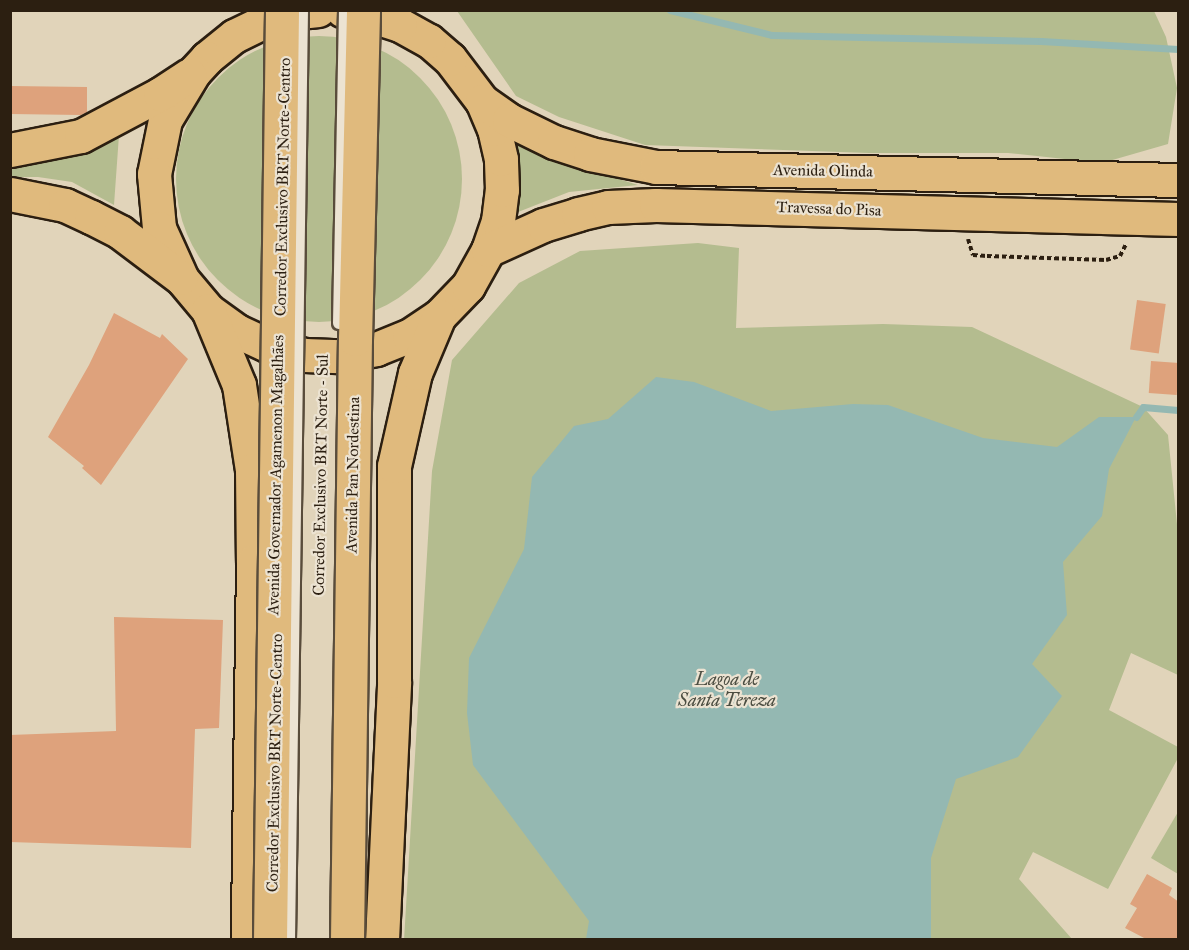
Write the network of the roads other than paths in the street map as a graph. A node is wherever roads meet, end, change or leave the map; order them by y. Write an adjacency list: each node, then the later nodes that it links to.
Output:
1 (229, 10): 9 (main road)
2 (282, 10): 21 (main road, Avenida Governador Agamenon Magalhães, bridge)
3 (303, 10): 22 (lane, Corredor Exclusivo BRT Norte-Centro, bridge)
4 (318, 10): 9 (main road)
5 (344, 10): 8 (main road); 19 (lane, Corredor Exclusivo BRT Norte - Sul, bridge)
6 (363, 10): 23 (main road, Avenida Pan Nordestina, bridge)
7 (418, 10): 8 (main road)
8 (429, 42): 10 (main road)
9 (200, 65): 11 (main road); 16 (main road)
10 (482, 101): 12 (main road, Avenida Olinda); 15 (main road)
11 (10, 150)
12 (1179, 180)
13 (10, 194): 16 (main road)
14 (1179, 219): 15 (main road, Travessa do Pisa)
15 (488, 250): 18 (main road)
16 (182, 279): 17 (main road)
17 (208, 310): 18 (main road); 20 (main road, Avenida Governador Agamenon Magalhães)
18 (439, 316): 24 (main road)
19 (339, 368)
20 (248, 939)
21 (270, 939)
22 (289, 939)
23 (347, 939)
24 (382, 939)

